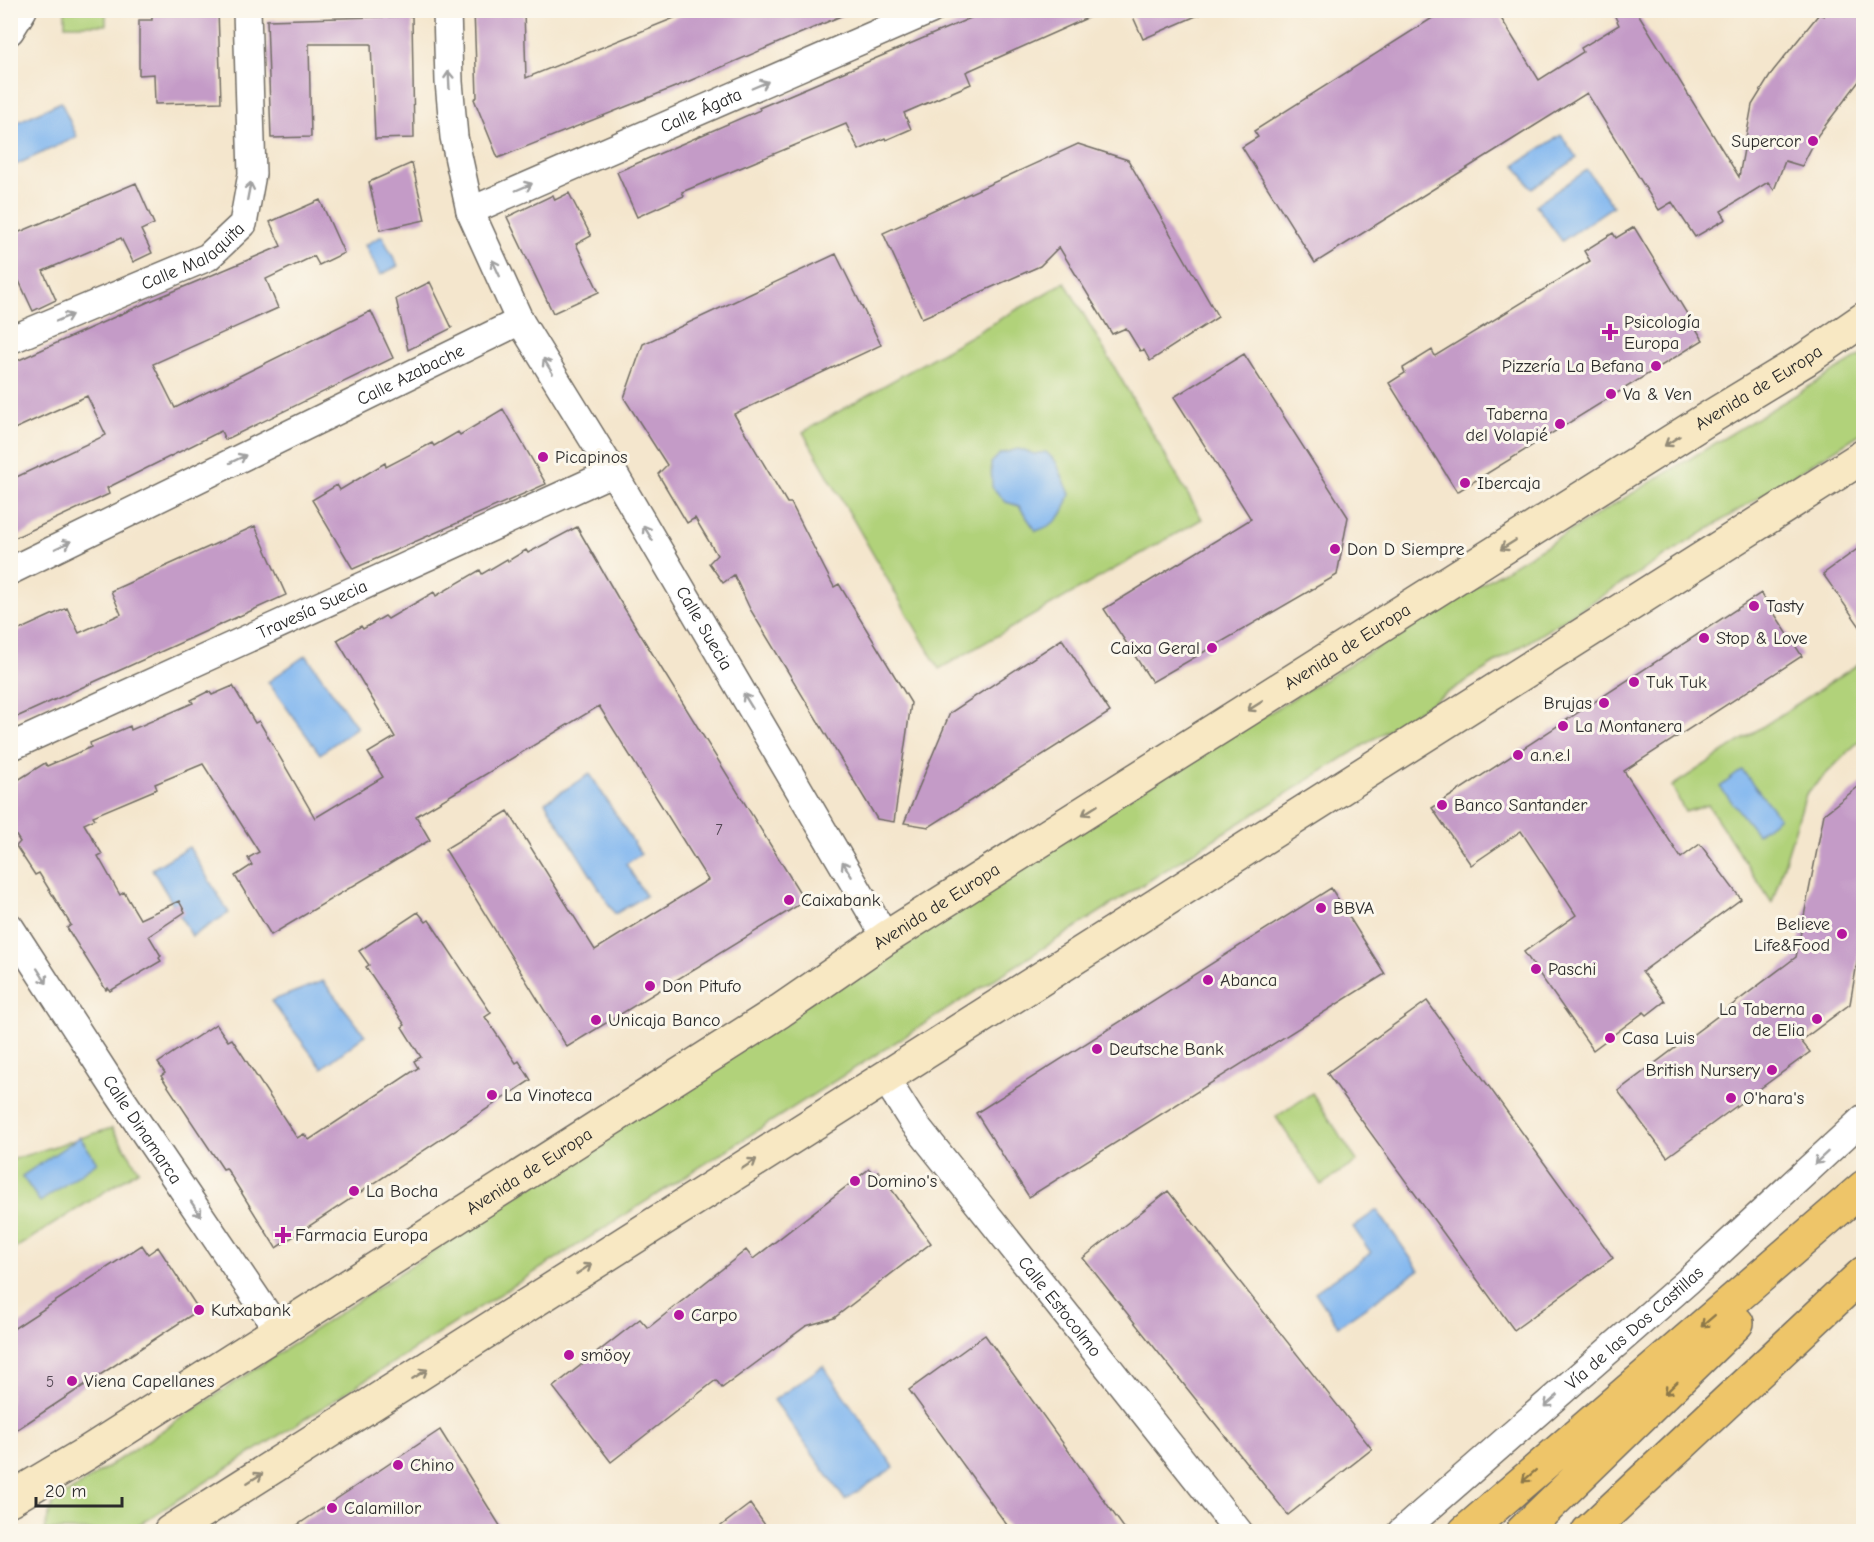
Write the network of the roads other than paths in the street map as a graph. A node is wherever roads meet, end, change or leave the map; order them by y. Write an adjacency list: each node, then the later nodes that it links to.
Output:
1 (23, 10): 5 (street)
2 (248, 10): 9 (street, Calle Malaquita, one-way to 2)
3 (447, 10): 6 (street, one-way to 3)
4 (931, 10): 6 (street, Calle Ágata, one-way to 4)
5 (10, 31)
6 (470, 211): 8 (street, one-way to 6)
7 (1863, 319): 15 (street, Avenida de Europa, one-way to 15)
8 (520, 321): 11 (street, Calle Suecia, one-way to 8); 12 (street, Calle Azabache, one-way to 8)
9 (10, 340)
10 (1863, 456): 16 (street)
11 (613, 472): 13 (street, Travesía Suecia); 15 (street, Calle Suecia, one-way to 11)
12 (10, 571)
13 (10, 747)
14 (10, 927): 22 (street, Calle Dinamarca, one-way to 22)
15 (886, 938): 22 (street, Avenida de Europa)
16 (885, 1078): 24 (street, one-way to 16); 25 (street, Calle Estocolmo)
17 (1863, 1119): 26 (street, Vía de las Dos Castillas, one-way to 26)
18 (1863, 1187): 27 (highway, one-way to 27)
19 (1863, 1201): 28 (highway, one-way to 28)
20 (1863, 1273): 29 (highway)
21 (1863, 1281): 30 (highway)
22 (278, 1330): 23 (street, Avenida de Europa)
23 (10, 1499)
24 (170, 1532)
25 (1239, 1532)
26 (1401, 1532)
27 (1465, 1532)
28 (1522, 1532)
29 (1588, 1532)
30 (1619, 1532)

